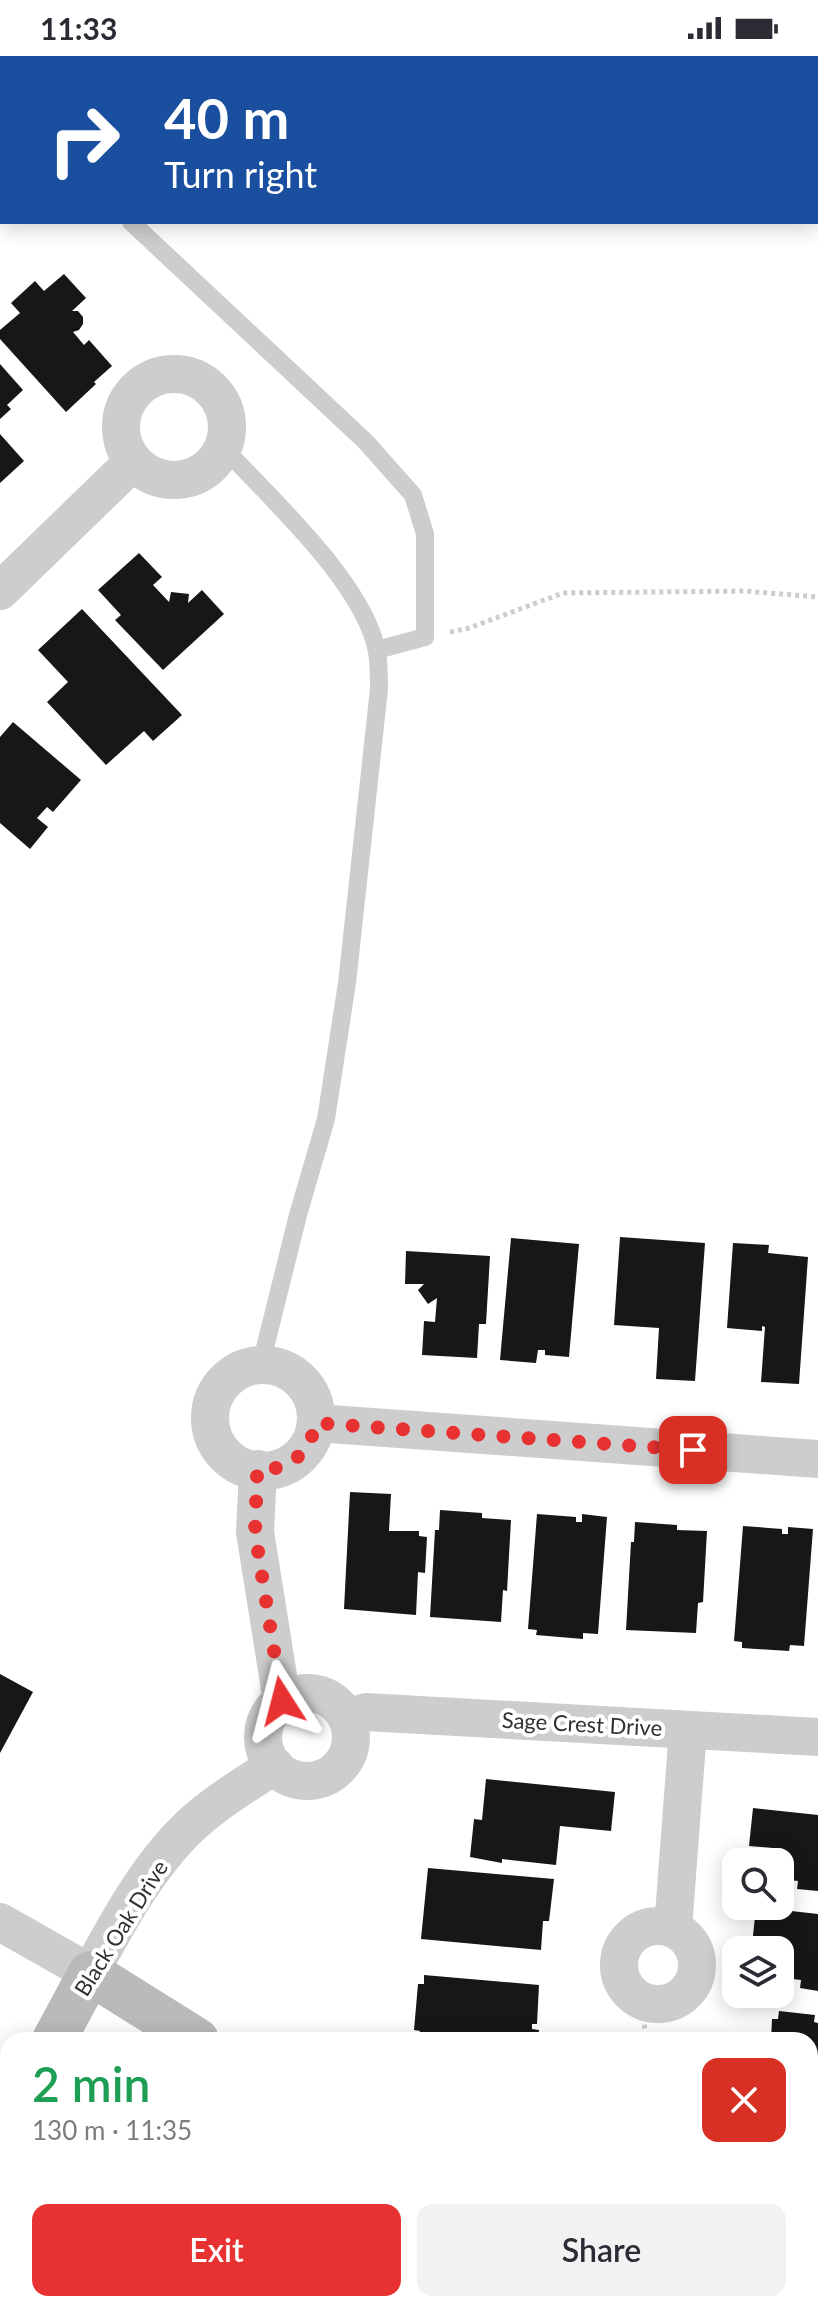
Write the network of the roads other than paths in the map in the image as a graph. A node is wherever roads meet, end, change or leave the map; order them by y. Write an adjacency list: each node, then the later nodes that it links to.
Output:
1 (133, 224): 5 (lane)
2 (223, 447): 3 (street); 3 (street); 5 (lane)
3 (133, 462): 4 (street)
4 (0, 591)
5 (377, 650): 6 (lane)
6 (261, 1364): 7 (street); 9 (street)
7 (316, 1423): 8 (street); 9 (street)
8 (818, 1459)
9 (258, 1469): 10 (street)
10 (282, 1701): 11 (street); 14 (street)
11 (347, 1718): 12 (street, Sage Crest Drive); 14 (street)
12 (688, 1730): 13 (street, Sage Crest Drive); 16 (street)
13 (818, 1737)
14 (275, 1766): 17 (street, Black Oak Drive)
15 (0, 1922): 17 (street)
16 (673, 1928): 16 (street)
17 (90, 1973): 18 (street, Black Oak Drive); 19 (street)
18 (58, 2032)
19 (184, 2032)

